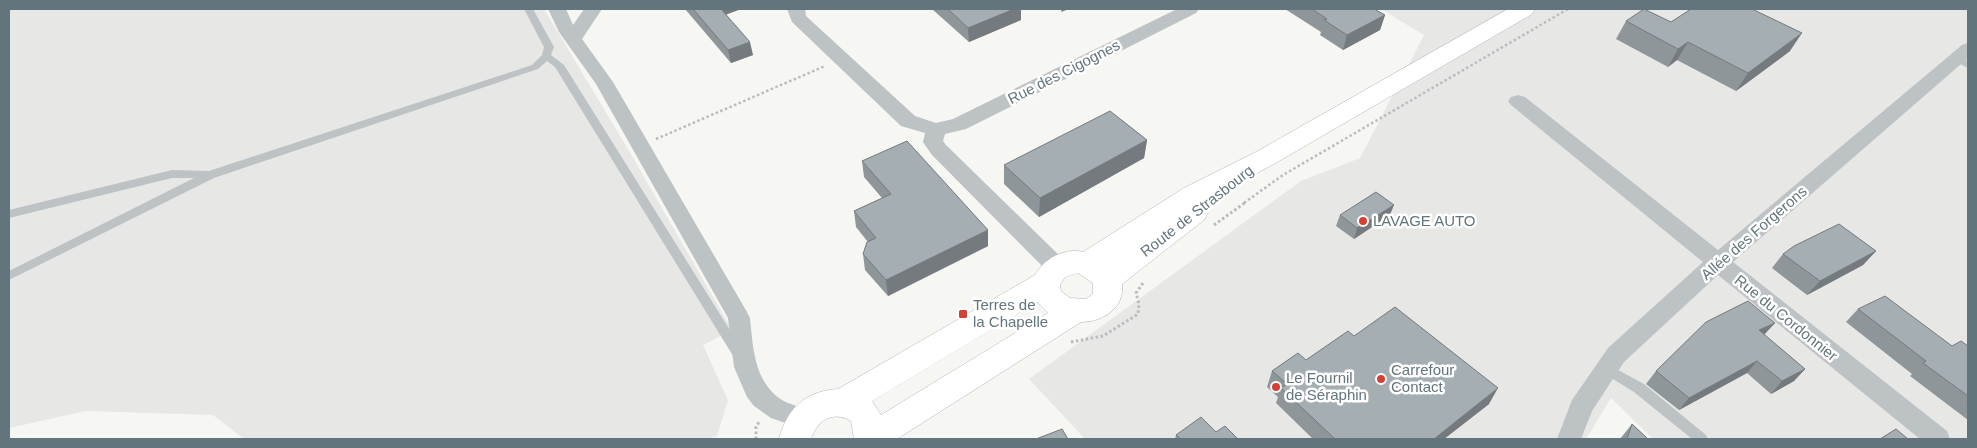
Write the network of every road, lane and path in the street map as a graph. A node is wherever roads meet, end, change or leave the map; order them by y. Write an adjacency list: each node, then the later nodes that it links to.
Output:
1 (528, 9): 9 (lane)
2 (558, 9): 8 (street)
3 (593, 9): 8 (street)
4 (796, 9): 10 (street)
5 (1190, 9): 13 (street, Rue des Cigognes)
6 (1524, 9): 19 (main road, Route de Strasbourg)
7 (1568, 9): 17 (path)
8 (573, 39): 14 (street)
9 (546, 56): 15 (lane); 25 (lane)
10 (842, 58): 13 (street); 14 (path)
11 (1965, 58): 18 (street, Allée des Forgerons)
12 (1518, 101): 18 (street, Rue du Cordonnier)
13 (936, 130): 20 (street)
14 (640, 146): 25 (street)
15 (210, 175): 16 (lane); 21 (lane)
16 (9, 214)
17 (1209, 229)
18 (1717, 263): 26 (street, Allée des Forgerons); 32 (street, Rue du Cordonnier)
19 (1097, 271): 20 (main road); 23 (main road)
20 (1051, 275): 23 (main road); 27 (main road)
21 (9, 276)
22 (1146, 278): 24 (path)
23 (1076, 311): 29 (main road)
24 (1068, 343)
25 (743, 360): 28 (street)
26 (1606, 369): 30 (street, Allée des Forgerons); 31 (lane)
27 (843, 402): 28 (main road); 29 (main road)
28 (793, 431)
29 (870, 439)
30 (1568, 439)
31 (1701, 439)
32 (1938, 439)

